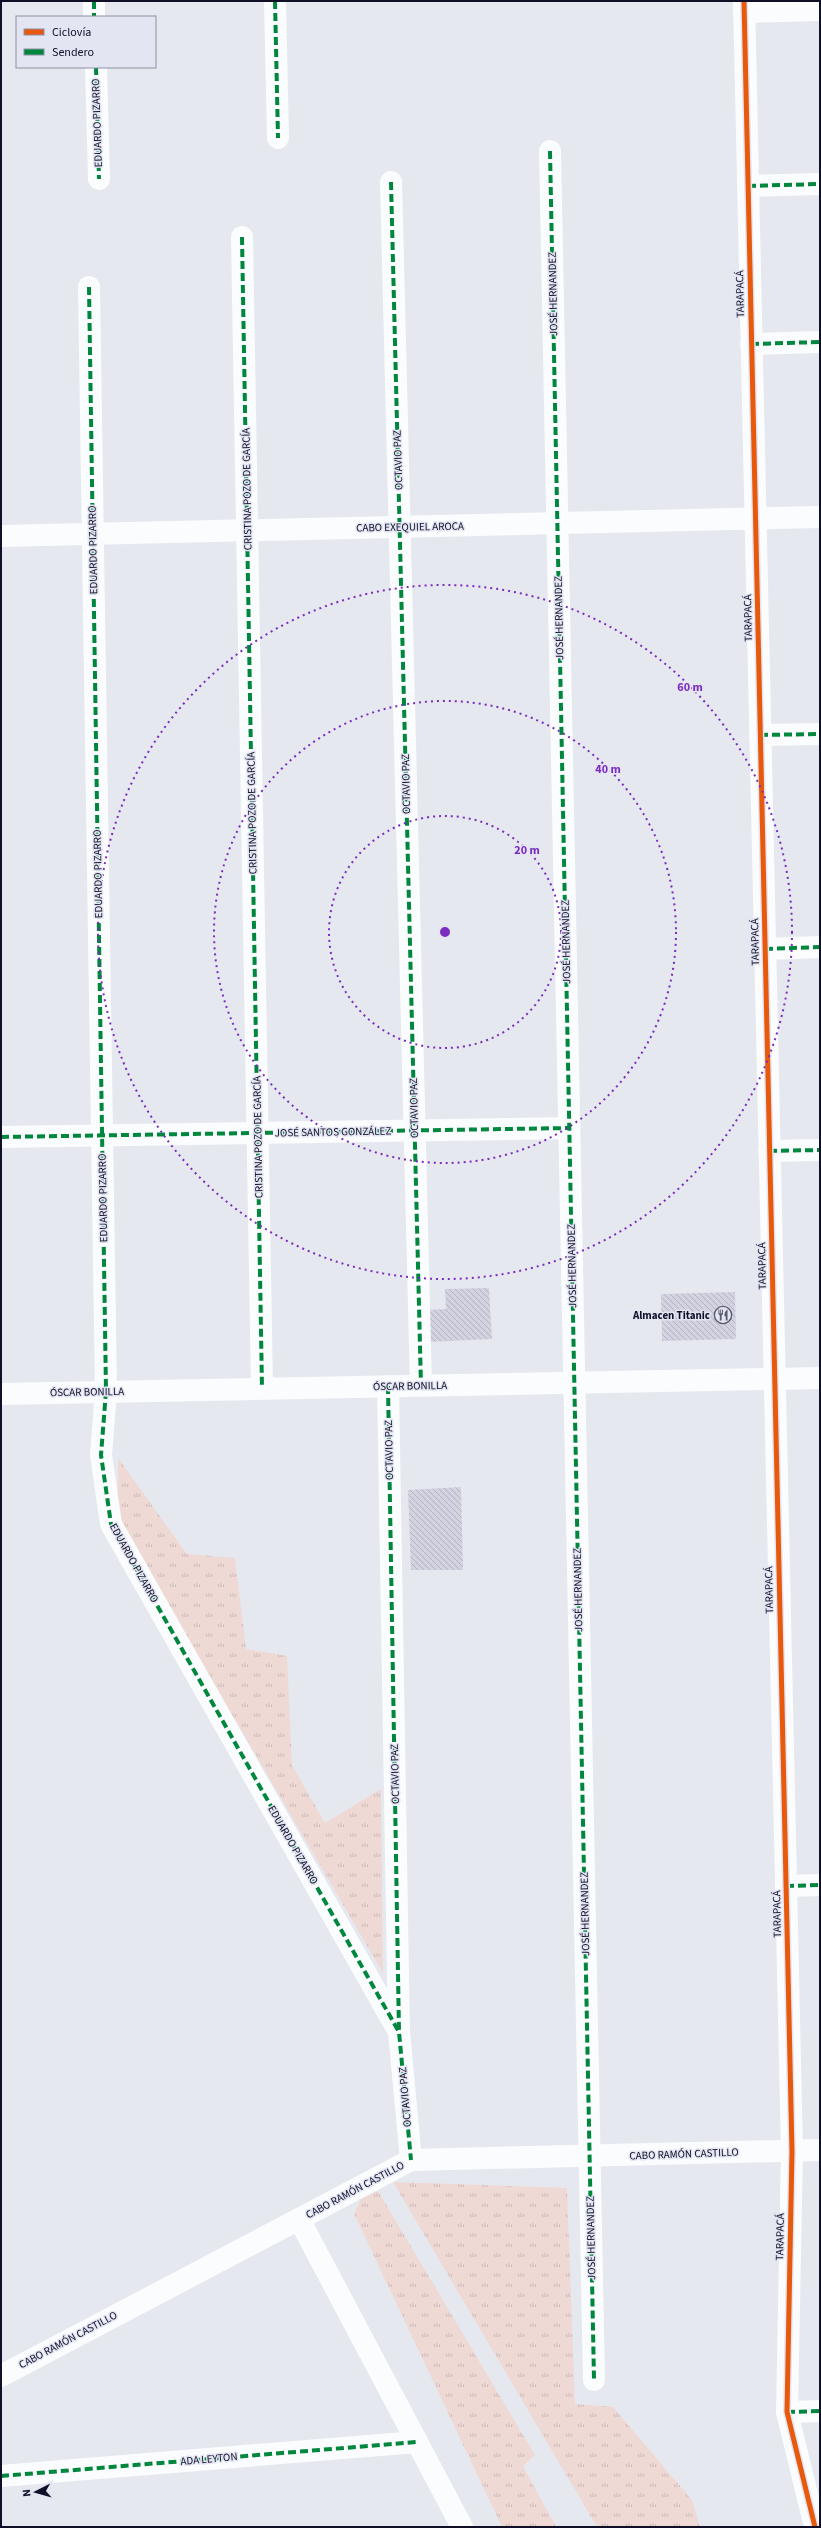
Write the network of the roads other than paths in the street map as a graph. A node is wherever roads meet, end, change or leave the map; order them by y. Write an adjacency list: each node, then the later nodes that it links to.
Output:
1 (94, 1): 5 (street)
2 (275, 1): 7 (street)
3 (744, 7): 4 (street); 12 (street, TARAPACÁ)
4 (820, 10)
5 (94, 16)
6 (96, 68): 9 (street, EDUARDO PIZARRO)
7 (278, 138)
8 (550, 151): 19 (street, JOSÉ HERNANDEZ)
9 (99, 179)
10 (391, 182): 20 (street, OCTAVIO PAZ)
11 (820, 184): 12 (street)
12 (748, 186): 16 (street, TARAPACÁ)
13 (242, 237): 21 (street, CRISTINA POZO DE GARCÍA)
14 (89, 287): 22 (street, EDUARDO PIZARRO)
15 (820, 342): 16 (street)
16 (752, 344): 18 (street, TARAPACÁ)
17 (820, 517): 18 (street, CABO EXEQUIEL AROCA)
18 (755, 519): 19 (street, CABO EXEQUIEL AROCA); 25 (street, TARAPACÁ)
19 (557, 524): 20 (street, CABO EXEQUIEL AROCA); 28 (street, JOSÉ HERNANDEZ)
20 (400, 527): 21 (street, CABO EXEQUIEL AROCA); 29 (street, OCTAVIO PAZ)
21 (248, 530): 22 (street, CABO EXEQUIEL AROCA); 30 (street, CRISTINA POZO DE GARCÍA)
22 (93, 534): 23 (street, CABO EXEQUIEL AROCA); 31 (street, EDUARDO PIZARRO)
23 (1, 536)
24 (820, 734): 25 (street)
25 (760, 735): 27 (street, TARAPACÁ)
26 (820, 947): 27 (street)
27 (765, 948): 34 (street, TARAPACÁ)
28 (569, 1128): 29 (street, JOSÉ SANTOS GONZÁLEZ); 37 (street, JOSÉ HERNANDEZ)
29 (415, 1131): 30 (street, JOSÉ SANTOS GONZÁLEZ); 39 (street, OCTAVIO PAZ)
30 (258, 1133): 31 (street, JOSÉ SANTOS GONZÁLEZ); 40 (street, CRISTINA POZO DE GARCÍA)
31 (103, 1136): 32 (street, JOSÉ SANTOS GONZÁLEZ); 41 (street, EDUARDO PIZARRO)
32 (1, 1137)
33 (820, 1150): 34 (street)
34 (769, 1151): 36 (street, TARAPACÁ)
35 (820, 1378): 36 (street, ÓSCAR BONILLA)
36 (775, 1379): 37 (street, ÓSCAR BONILLA); 44 (street, TARAPACÁ)
37 (574, 1383): 39 (street, ÓSCAR BONILLA); 48 (street, JOSÉ HERNANDEZ)
38 (388, 1386): 39 (street, ÓSCAR BONILLA); 40 (street, ÓSCAR BONILLA); 45 (street, OCTAVIO PAZ)
39 (421, 1386)
40 (262, 1388): 41 (street, ÓSCAR BONILLA)
41 (106, 1391): 42 (street, ÓSCAR BONILLA); 45 (street, EDUARDO PIZARRO)
42 (1, 1394)
43 (820, 1885): 44 (street)
44 (786, 1886): 47 (street, TARAPACÁ)
45 (399, 2032): 49 (street, OCTAVIO PAZ)
46 (820, 2150): 47 (street, CABO RAMÓN CASTILLO)
47 (792, 2151): 48 (street, CABO RAMÓN CASTILLO); 54 (street, TARAPACÁ)
48 (590, 2157): 49 (street, CABO RAMÓN CASTILLO); 52 (street, JOSÉ HERNANDEZ)
49 (410, 2160): 50 (street, CABO RAMÓN CASTILLO)
50 (300, 2219): 51 (street, CABO RAMÓN CASTILLO); 55 (street)
51 (1, 2376)
52 (594, 2380)
53 (820, 2411): 54 (street)
54 (787, 2412): 58 (street, TARAPACÁ)
55 (417, 2442): 56 (street, ADA LEYTON); 57 (street)
56 (1, 2476)
57 (462, 2527)
58 (815, 2527)

